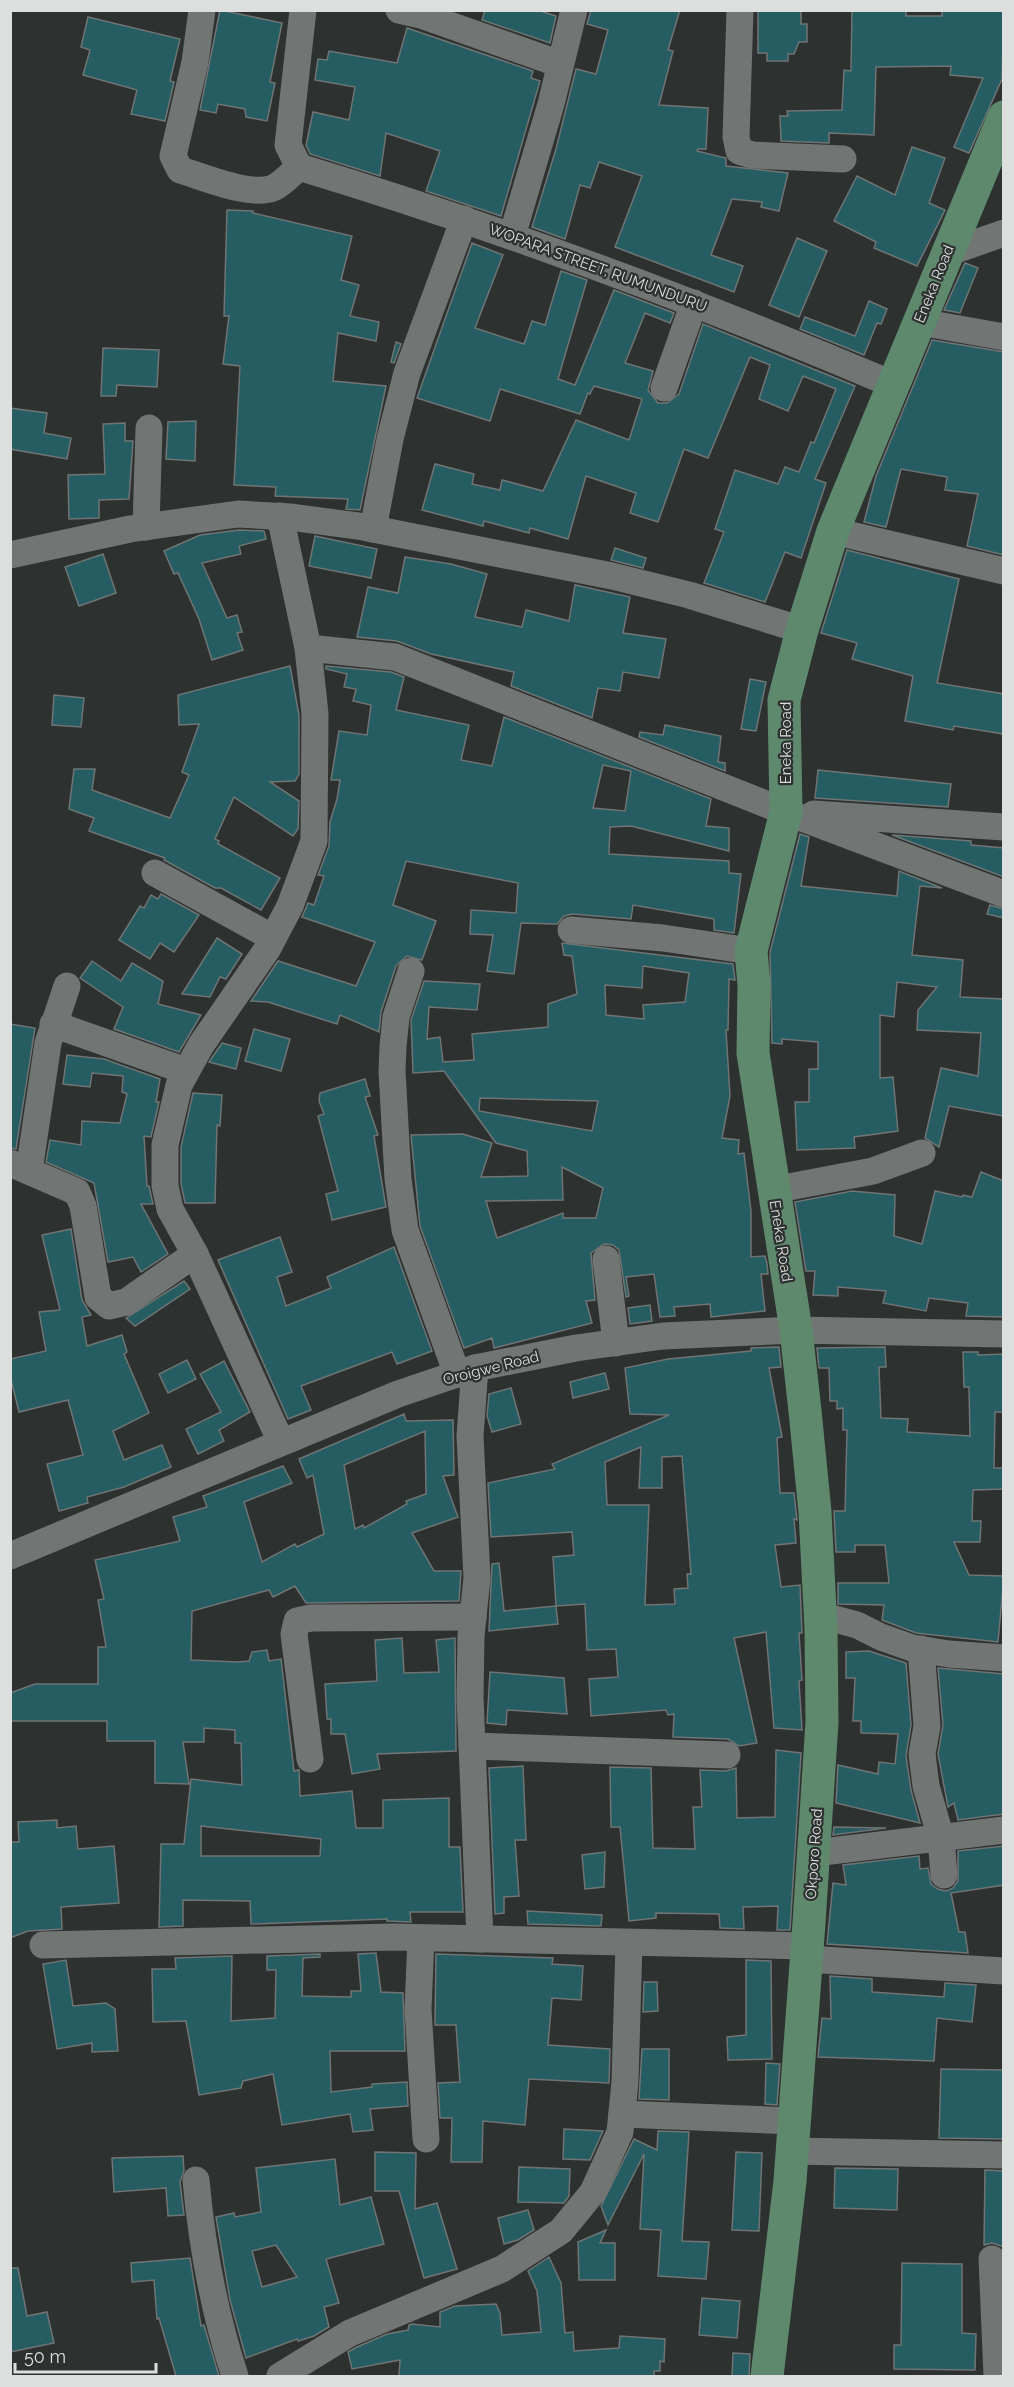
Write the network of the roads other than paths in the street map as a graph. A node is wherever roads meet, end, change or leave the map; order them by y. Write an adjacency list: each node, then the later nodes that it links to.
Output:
1 (202, 10): 9 (street)
2 (303, 10): 9 (street)
3 (399, 10): 6 (street)
4 (574, 10): 6 (street)
5 (740, 10): 8 (street)
6 (560, 64): 12 (street)
7 (1004, 117): 13 (main road, Eneka Road)
8 (843, 159)
9 (299, 167): 10 (street, WOPARA STREET, RUMUNDURU)
10 (464, 219): 12 (street, WOPARA STREET, RUMUNDURU); 22 (street)
11 (1004, 233): 13 (street)
12 (512, 236): 14 (street, WOPARA STREET, RUMUNDURU)
13 (947, 253): 15 (main road, Eneka Road)
14 (694, 303): 17 (street, WOPARA STREET, RUMUNDURU); 18 (street)
15 (920, 322): 16 (street); 17 (main road, Eneka Road)
16 (1004, 337)
17 (892, 384): 23 (main road, Eneka Road)
18 (664, 388)
19 (149, 428): 21 (street)
20 (280, 516): 21 (street); 22 (street); 27 (street)
21 (146, 527): 24 (street)
22 (372, 529): 26 (street)
23 (833, 531): 25 (street); 26 (main road, Eneka Road)
24 (10, 555)
25 (1004, 571)
26 (802, 630): 28 (main road, Eneka Road)
27 (308, 648): 28 (street); 34 (street)
28 (786, 812): 29 (street); 30 (street); 32 (street); 35 (main road, Eneka Road)
29 (1004, 812)
30 (1004, 827)
31 (154, 873): 34 (street)
32 (1004, 894)
33 (571, 930): 35 (street)
34 (273, 938): 39 (street)
35 (751, 951): 42 (main road, Eneka Road)
36 (411, 971): 48 (street)
37 (67, 986): 38 (street)
38 (53, 1024): 39 (street); 41 (street)
39 (186, 1071): 43 (street)
40 (922, 1153): 42 (street)
41 (20, 1167): 43 (street)
42 (773, 1190): 45 (main road, Eneka Road)
43 (195, 1254): 49 (street)
44 (606, 1259): 47 (street)
45 (796, 1330): 46 (street, Oroigwe Road); 47 (street, Oroigwe Road); 51 (main road, Okporo Road)
46 (1004, 1334)
47 (616, 1343): 48 (street, Oroigwe Road)
48 (466, 1371): 49 (street, Oroigwe Road); 52 (street)
49 (280, 1442): 50 (street, Oroigwe Road)
50 (10, 1556)
51 (820, 1615): 53 (street); 60 (main road, Okporo Road)
52 (473, 1617): 55 (street); 57 (street)
53 (921, 1650): 54 (street); 59 (street)
54 (1004, 1658)
55 (472, 1746): 56 (street); 63 (street)
56 (727, 1755)
57 (310, 1759)
58 (1004, 1830): 59 (street)
59 (941, 1838): 60 (street); 61 (street)
60 (814, 1852): 66 (main road, Okporo Road)
61 (944, 1875)
62 (421, 1938): 63 (street); 65 (street); 70 (street)
63 (480, 1939): 64 (street)
64 (629, 1943): 66 (street); 68 (street)
65 (43, 1945)
66 (807, 1952): 67 (street); 69 (main road, Okporo Road)
67 (1004, 1971)
68 (622, 2114): 69 (street); 75 (street)
69 (793, 2136): 71 (street); 76 (main road, Okporo Road)
70 (426, 2139)
71 (1004, 2154)
72 (196, 2180): 74 (street)
73 (992, 2259): 77 (street)
74 (235, 2376)
75 (280, 2376)
76 (767, 2376)
77 (998, 2376)

